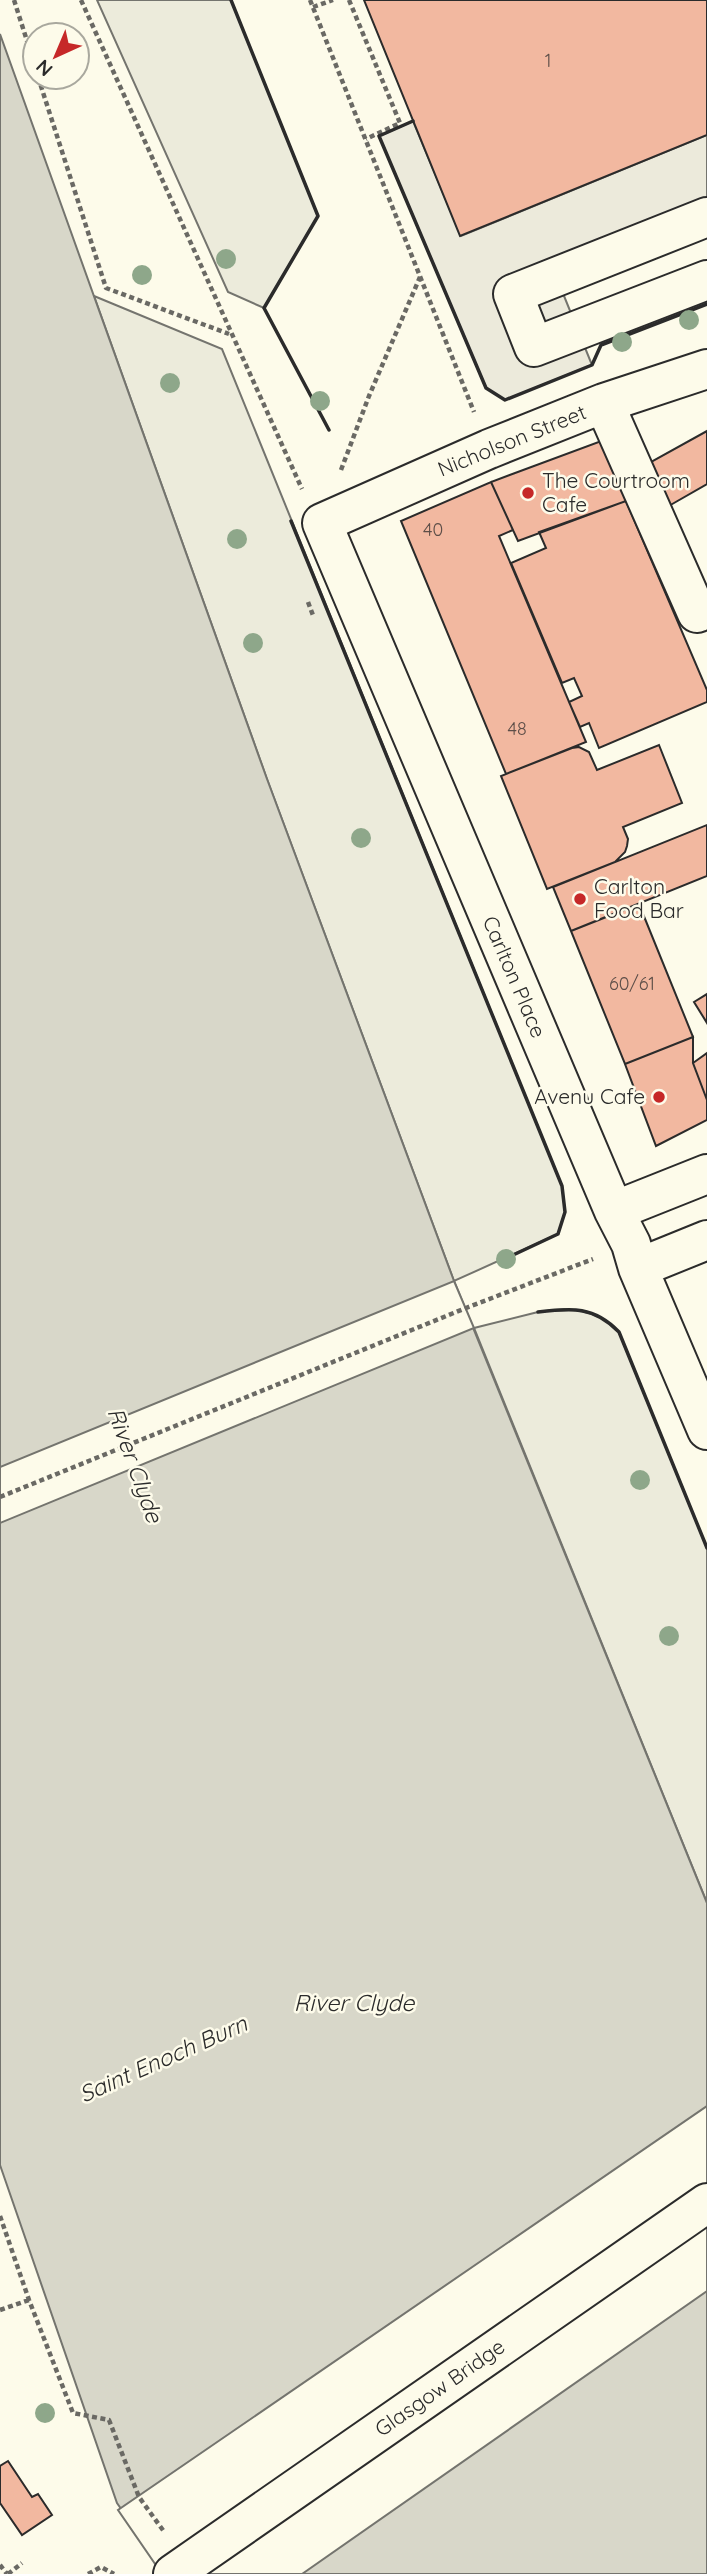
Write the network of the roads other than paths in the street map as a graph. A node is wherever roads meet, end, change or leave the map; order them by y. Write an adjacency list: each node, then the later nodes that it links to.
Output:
1 (707, 217): 2 (street)
2 (707, 280)
3 (707, 369): 4 (street, Nicholson Street)
4 (604, 403): 5 (street, Nicholson Street); 6 (street)
5 (322, 523): 9 (street, Carlton Place)
6 (696, 613)
7 (707, 1174): 9 (street)
8 (707, 1240): 9 (street)
9 (628, 1241): 10 (street, Carlton Place)
10 (707, 1430)
11 (707, 2203): 12 (street, Glasgow Bridge)
12 (172, 2558)

